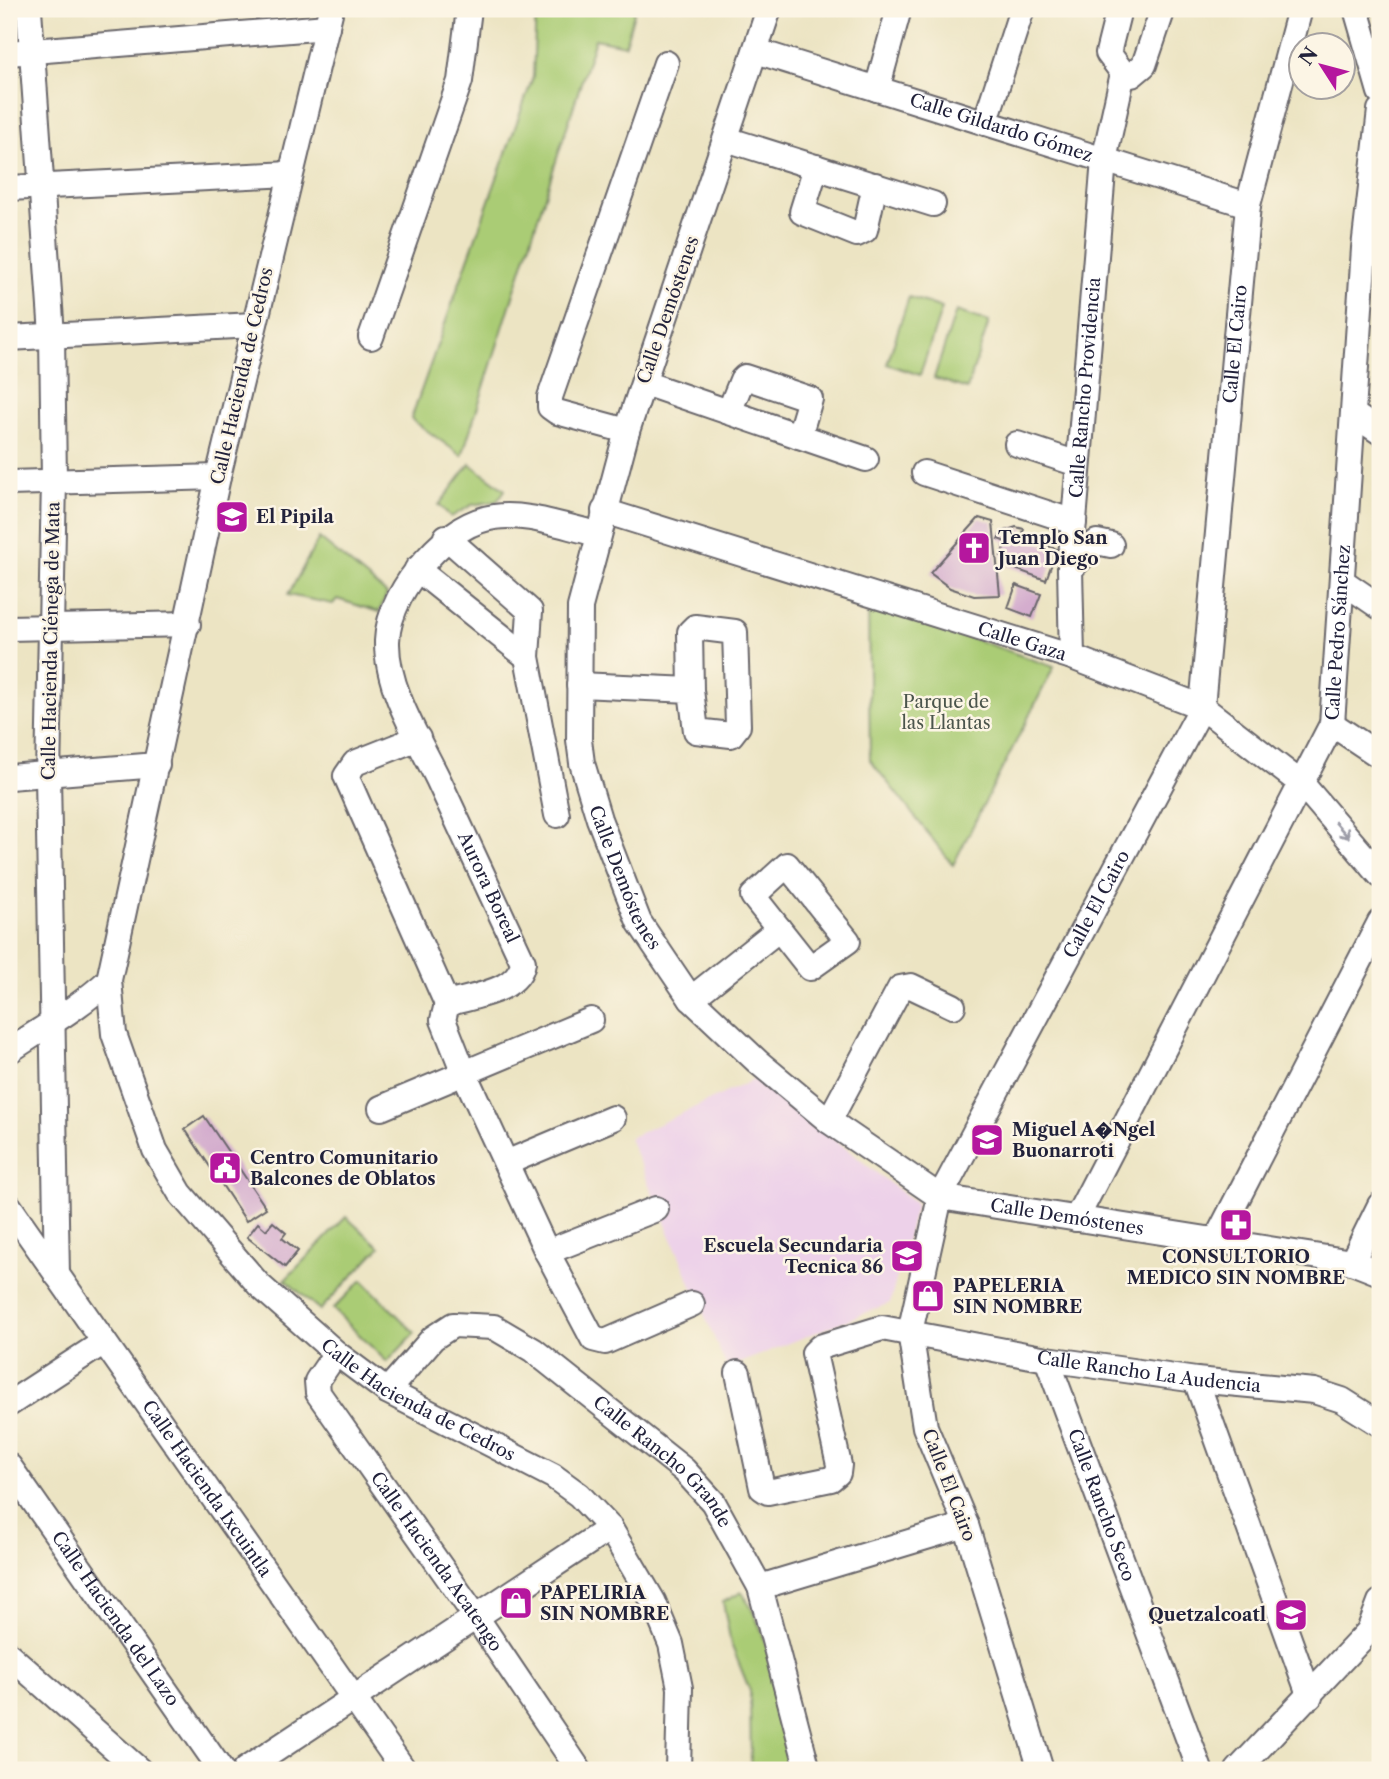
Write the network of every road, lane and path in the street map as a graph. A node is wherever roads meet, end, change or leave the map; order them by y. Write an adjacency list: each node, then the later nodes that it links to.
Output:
1 (29, 9): 12 (street, Calle Hacienda Ciénega de Mata)
2 (469, 9): 31 (street)
3 (769, 9): 11 (street, Calle Demóstenes)
4 (900, 9): 15 (street)
5 (1022, 9): 18 (street)
6 (1119, 9): 14 (street)
7 (1163, 9): 14 (street)
8 (1300, 9): 27 (street, Calle El Cairo)
9 (1356, 9): 16 (street)
10 (329, 18): 12 (street); 22 (street, Calle Hacienda de Cedros)
11 (756, 51): 15 (street, Calle Gildardo Gómez); 19 (street, Calle Demóstenes)
12 (21, 52): 23 (street, Calle Hacienda Ciénega de Mata)
13 (666, 63): 36 (street)
14 (1123, 73): 20 (street, Calle Rancho Providencia)
15 (877, 89): 18 (street, Calle Gildardo Gómez)
16 (1380, 92)
17 (1380, 110): 28 (street, Calle Pedro Sánchez)
18 (985, 123): 20 (street, Calle Gildardo Gómez)
19 (726, 139): 21 (street); 33 (street, Calle Demóstenes)
20 (1104, 160): 27 (street, Calle Gildardo Gómez); 41 (street, Calle Rancho Providencia)
21 (816, 167): 24 (street); 24 (street)
22 (290, 174): 23 (street); 29 (street, Calle Hacienda de Cedros)
23 (42, 185): 25 (street); 30 (street, Calle Hacienda Ciénega de Mata)
24 (876, 185): 26 (street)
25 (9, 188)
26 (933, 204)
27 (1248, 205): 61 (street, Calle El Cairo)
28 (1372, 253): 35 (street, Calle Pedro Sánchez)
29 (254, 325): 30 (street); 43 (street, Calle Hacienda de Cedros)
30 (52, 335): 32 (street); 44 (street, Calle Hacienda Ciénega de Mata)
31 (371, 337)
32 (9, 338)
33 (644, 383): 34 (street); 36 (street, Calle Demóstenes)
34 (729, 412): 38 (street); 38 (street)
35 (1353, 414): 37 (street); 52 (street, Calle Pedro Sánchez)
36 (626, 431): 47 (street, Calle Demóstenes)
37 (1380, 432)
38 (799, 436): 40 (street)
39 (1017, 444): 41 (street)
40 (866, 459)
41 (1078, 464): 46 (street, Calle Rancho Providencia)
42 (924, 473): 46 (street)
43 (218, 477): 44 (street); 54 (street, Calle Hacienda de Cedros)
44 (54, 480): 45 (street); 55 (street, Calle Hacienda Ciénega de Mata)
45 (9, 484)
46 (1074, 522): 51 (street, Calle Rancho Providencia)
47 (601, 523): 48 (street, Aurora Boreal); 58 (street, Calle Gaza); 59 (street, Calle Demóstenes)
48 (446, 537): 50 (street, Aurora Boreal); 57 (street)
49 (1111, 545): 51 (street)
50 (417, 569): 57 (street); 63 (street, Aurora Boreal)
51 (1070, 569): 58 (street, Calle Rancho Providencia)
52 (1342, 581): 53 (street); 62 (street, Calle Pedro Sánchez)
53 (1380, 607)
54 (188, 624): 55 (street); 65 (street, Calle Hacienda de Cedros)
55 (51, 625): 56 (street); 66 (street, Calle Hacienda Ciénega de Mata)
56 (9, 628)
57 (527, 657): 69 (street)
58 (1072, 657): 61 (street, Calle Gaza)
59 (579, 685): 60 (street); 74 (street, Calle Demóstenes)
60 (691, 690)
61 (1202, 707): 68 (street, Calle Gaza); 87 (street, Calle El Cairo)
62 (1332, 724): 64 (street); 68 (street, Calle Pedro Sánchez)
63 (418, 738): 75 (street); 75 (street, Aurora Boreal)
64 (1380, 756)
65 (157, 765): 66 (street); 73 (street, Calle Hacienda de Cedros)
66 (48, 776): 67 (street); 79 (street, Calle Hacienda Ciénega de Mata)
67 (9, 777)
68 (1303, 785): 70 (street, Calle Gaza, one-way to 70); 91 (street, Calle Pedro Sánchez)
69 (557, 815)
70 (1380, 875)
71 (1380, 922): 92 (street)
72 (779, 929): 72 (street); 74 (street)
73 (109, 981): 77 (street); 80 (street, Calle Hacienda de Cedros)
74 (691, 999): 85 (street, Calle Demóstenes)
75 (447, 1004): 82 (street)
76 (953, 1006): 85 (street)
77 (76, 1009): 79 (street); 80 (street)
78 (591, 1020): 82 (street)
79 (50, 1023): 81 (street); 96 (street, Calle Hacienda Ciénega de Mata)
80 (114, 1034): 100 (street, Calle Hacienda de Cedros)
81 (9, 1051)
82 (464, 1073): 83 (street); 86 (street)
83 (381, 1108)
84 (613, 1118): 86 (street)
85 (829, 1121): 87 (street, Calle Demóstenes)
86 (506, 1163): 93 (street)
87 (940, 1197): 91 (street, Calle Demóstenes); 98 (street, Calle El Cairo)
88 (1380, 1205): 94 (street)
89 (9, 1206): 96 (street, Calle Hacienda Ixcuintla)
90 (656, 1209): 93 (street)
91 (1076, 1219): 92 (street, Calle Demóstenes)
92 (1216, 1240): 94 (street, Calle Demóstenes)
93 (547, 1252): 97 (street)
94 (1352, 1262): 95 (street, Calle Demóstenes)
95 (1380, 1273)
96 (57, 1275): 99 (street, Calle Hacienda Ixcuintla)
97 (692, 1304)
98 (910, 1332): 101 (street, Calle Rancho La Audencia); 102 (street, Calle Rancho La Audencia); 108 (street, Calle El Cairo)
99 (104, 1342): 105 (street); 116 (street, Calle Hacienda Ixcuintla)
100 (336, 1353): 104 (street, Calle Hacienda de Cedros); 112 (street, Calle Hacienda Acatengo)
101 (1047, 1359): 103 (street, Calle Rancho La Audencia); 125 (street, Calle Rancho Seco)
102 (737, 1373)
103 (1196, 1380): 106 (street, Calle Rancho La Audencia); 115 (street)
104 (387, 1391): 109 (street, Calle Hacienda de Cedros); 110 (street, Calle Rancho Grande)
105 (9, 1405)
106 (1380, 1423)
107 (9, 1466): 119 (street, Calle Hacienda del Lazo)
108 (966, 1525): 110 (street); 124 (street, Calle El Cairo)
109 (610, 1528): 112 (street); 122 (street, Calle Hacienda de Cedros)
110 (760, 1587): 123 (street, Calle Rancho Grande)
111 (1380, 1602): 113 (street)
112 (476, 1617): 116 (street); 121 (street, Calle Hacienda Acatengo)
113 (1375, 1629): 115 (street)
114 (9, 1655): 118 (street)
115 (1310, 1697): 126 (street)
116 (354, 1698): 117 (street, Calle Hacienda Ixcuintla); 120 (street)
117 (398, 1766)
118 (139, 1770)
119 (221, 1770)
120 (245, 1770)
121 (579, 1770)
122 (678, 1770)
123 (808, 1770)
124 (1041, 1770)
125 (1200, 1770)
126 (1238, 1770)

